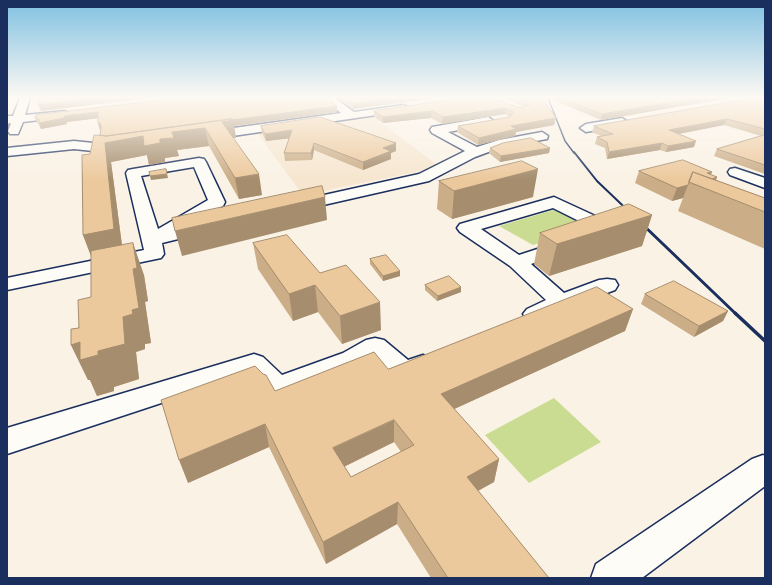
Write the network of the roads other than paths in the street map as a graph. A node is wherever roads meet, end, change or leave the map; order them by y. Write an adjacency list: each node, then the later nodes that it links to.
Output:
1 (11, 125): 9 (street)
2 (278, 125): 7 (street)
3 (465, 125): 10 (street)
4 (602, 125): 5 (street)
5 (586, 128)
6 (542, 136): 10 (street)
7 (189, 138)
8 (136, 145): 9 (street)
9 (7, 152)
10 (476, 152): 13 (street)
11 (735, 172): 12 (street)
12 (765, 183)
13 (284, 209)
14 (222, 224): 15 (street)
15 (152, 240): 15 (street); 17 (street)
16 (517, 262): 16 (street); 19 (street)
17 (7, 284)
18 (607, 284): 19 (street)
19 (561, 302): 20 (street)
20 (518, 321)
21 (440, 356): 22 (street)
22 (7, 441)
23 (763, 469): 24 (street)
24 (610, 578)

